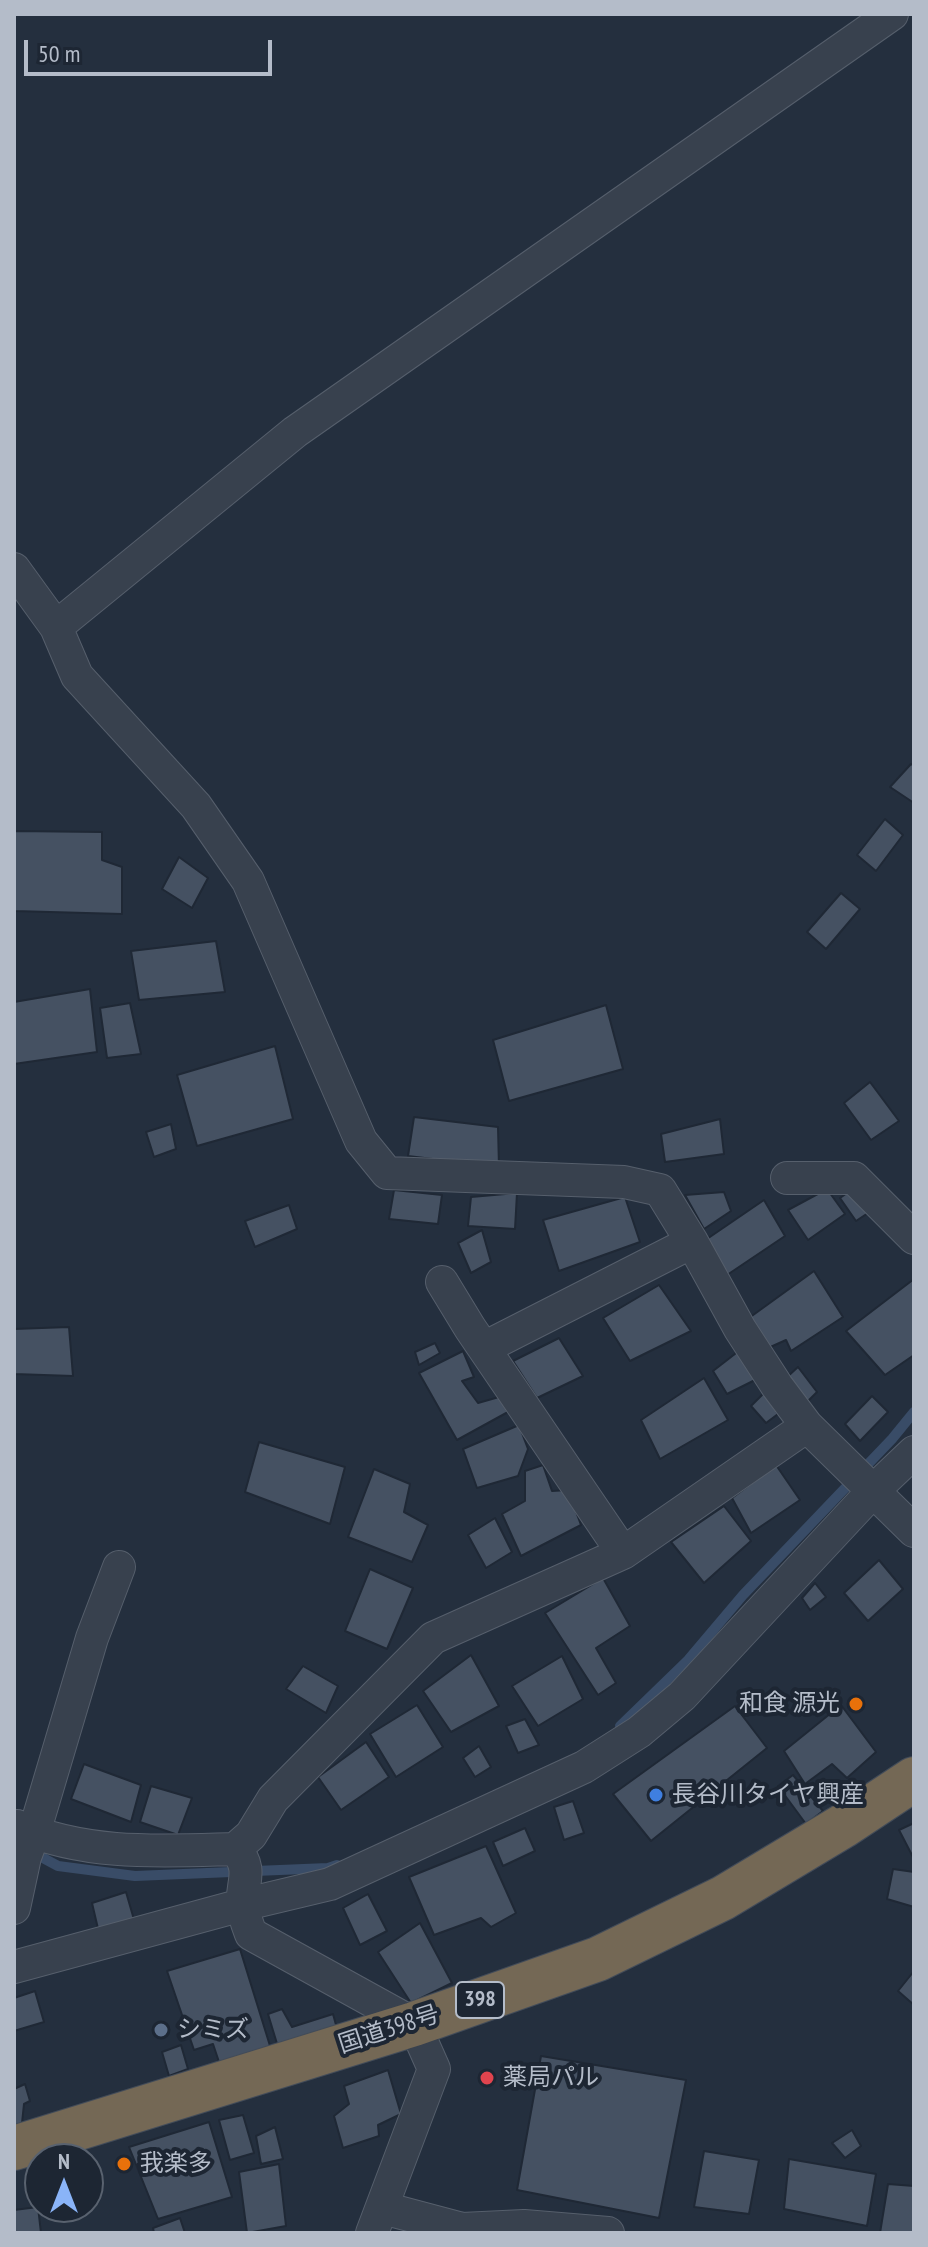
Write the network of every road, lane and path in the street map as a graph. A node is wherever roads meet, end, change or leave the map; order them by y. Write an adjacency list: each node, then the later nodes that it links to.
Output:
1 (892, 14): 3 (street)
2 (14, 569): 3 (street)
3 (56, 627): 6 (street)
4 (787, 1178): 5 (street)
5 (914, 1238)
6 (692, 1242): 8 (street); 9 (street)
7 (442, 1282): 8 (street)
8 (484, 1348): 13 (street)
9 (807, 1426): 11 (street); 13 (street)
10 (914, 1452): 11 (street)
11 (872, 1487): 12 (street); 17 (street)
12 (914, 1531)
13 (623, 1553): 17 (street)
14 (119, 1567): 16 (street)
15 (914, 1779): 20 (highway, 国道398号 / 398)
16 (26, 1839): 17 (street); 18 (street)
17 (242, 1874): 19 (street); 20 (street)
18 (14, 1908)
19 (14, 1967)
20 (414, 2024): 21 (highway, 国道398号 / 398); 22 (street)
21 (14, 2148)
22 (378, 2221): 23 (street)
23 (608, 2233)

